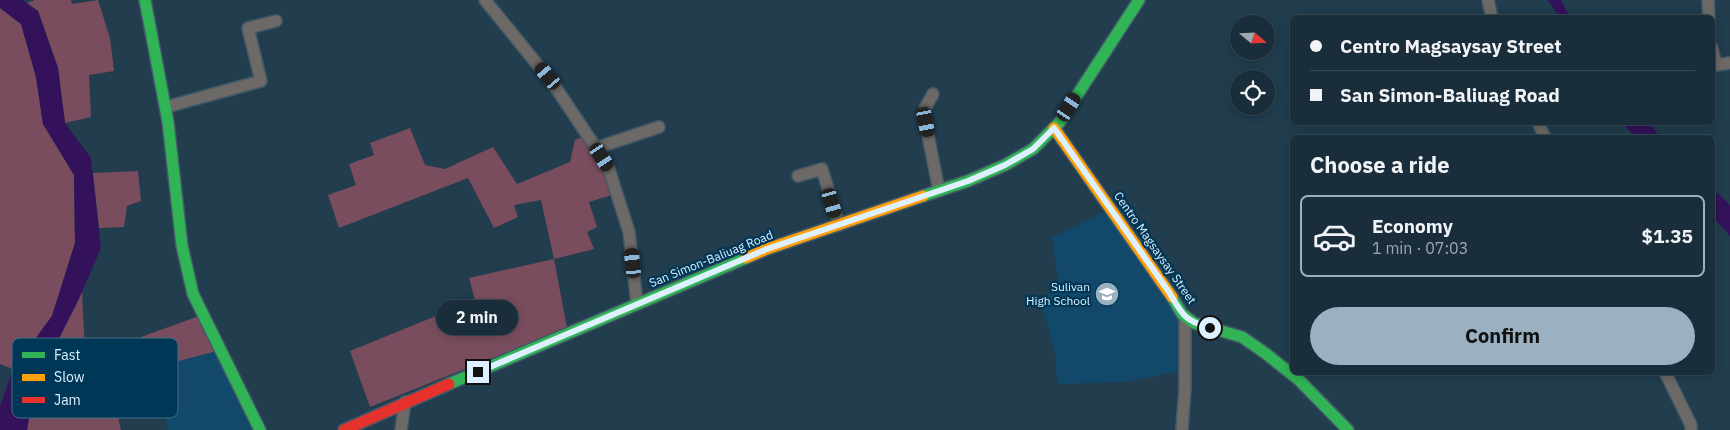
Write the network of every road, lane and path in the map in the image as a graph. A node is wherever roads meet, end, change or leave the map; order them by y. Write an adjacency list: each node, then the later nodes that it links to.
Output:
1 (145, 0): 12 (main road)
2 (485, 0): 15 (street)
3 (1139, 0): 14 (main road, San Simon-Baliuag Road)
4 (1488, 0): 6 (street)
5 (1708, 0): 7 (street)
6 (1491, 15)
7 (1709, 15)
8 (276, 21): 12 (street)
9 (1715, 61): 10 (street)
10 (1730, 63)
11 (933, 94): 17 (street)
12 (166, 107): 25 (main road)
13 (659, 127): 15 (street)
14 (1054, 128): 17 (main road, San Simon-Baliuag Road); 20 (main road, Centro Magsaysay Street)
15 (596, 148): 19 (street)
16 (798, 176): 18 (street)
17 (939, 191): 18 (main road, San Simon-Baliuag Road)
18 (839, 225): 19 (main road, San Simon-Baliuag Road)
19 (637, 304): 24 (main road, San Simon-Baliuag Road)
20 (1185, 316): 21 (main road, Centro Magsaysay Street); 28 (street)
21 (1290, 372)
22 (1294, 375): 29 (main road, Centro Magsaysay Street)
23 (1666, 375): 30 (street)
24 (405, 402): 26 (main road, San Simon-Baliuag Road); 27 (street)
25 (260, 430)
26 (344, 430)
27 (400, 430)
28 (1182, 430)
29 (1348, 430)
30 (1692, 430)

